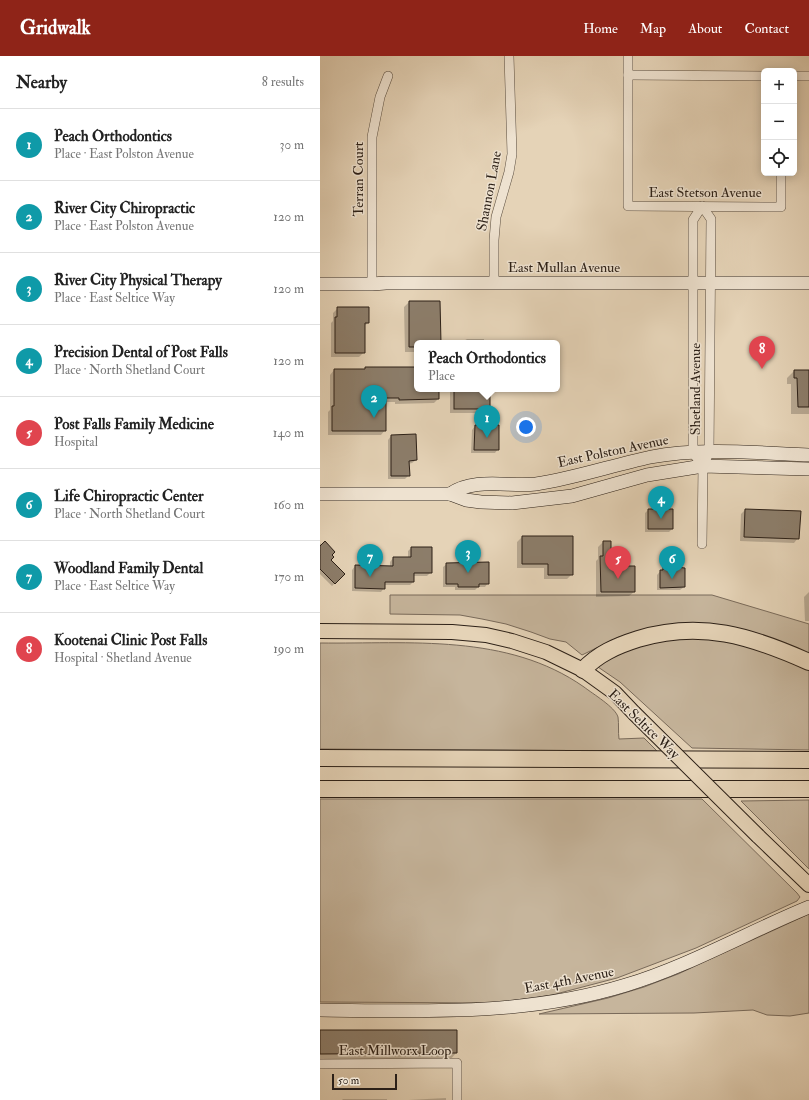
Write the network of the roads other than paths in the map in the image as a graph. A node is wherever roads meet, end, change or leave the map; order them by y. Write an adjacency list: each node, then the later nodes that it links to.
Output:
1 (508, 56): 10 (street, Shannon Lane)
2 (628, 56): 3 (street)
3 (628, 75): 5 (street); 9 (street, East Stetson Avenue)
4 (388, 76): 15 (street, Terran Court)
5 (761, 76)
6 (797, 76): 7 (street)
7 (809, 76)
8 (781, 176): 9 (street, East Stetson Avenue)
9 (702, 206): 11 (street, Shetland Avenue); 12 (street, Shetland Avenue)
10 (494, 283): 11 (street, East Mullan Avenue); 15 (street, East Mullan Avenue)
11 (693, 283): 12 (street, East Mullan Avenue); 16 (street, Shetland Avenue)
12 (710, 283): 13 (street, East Mullan Avenue); 17 (street, Shetland Avenue)
13 (809, 283)
14 (320, 284): 15 (street, East Mullan Avenue)
15 (372, 284)
16 (693, 453): 17 (street, East Polston Avenue); 19 (street, Shetland Avenue); 22 (street, East Polston Avenue)
17 (709, 453): 18 (street, East Polston Avenue); 19 (street, Shetland Avenue)
18 (809, 455)
19 (703, 466): 20 (street, East Polston Avenue); 22 (street, East Polston Avenue); 23 (street)
20 (809, 469)
21 (320, 494): 22 (street, East Polston Avenue)
22 (450, 494)
23 (702, 544)
24 (320, 631): 26 (main road, East Seltice Way)
25 (809, 662): 26 (highway)
26 (582, 670): 31 (main road, East Seltice Way, bridge)
27 (320, 758): 28 (highway)
28 (809, 760)
29 (320, 789): 30 (highway)
30 (809, 789)
31 (809, 885)
32 (809, 907): 33 (street, East 4th Avenue)
33 (320, 1010)
34 (320, 1064): 35 (street, East Millworx Loop)
35 (457, 1100)

